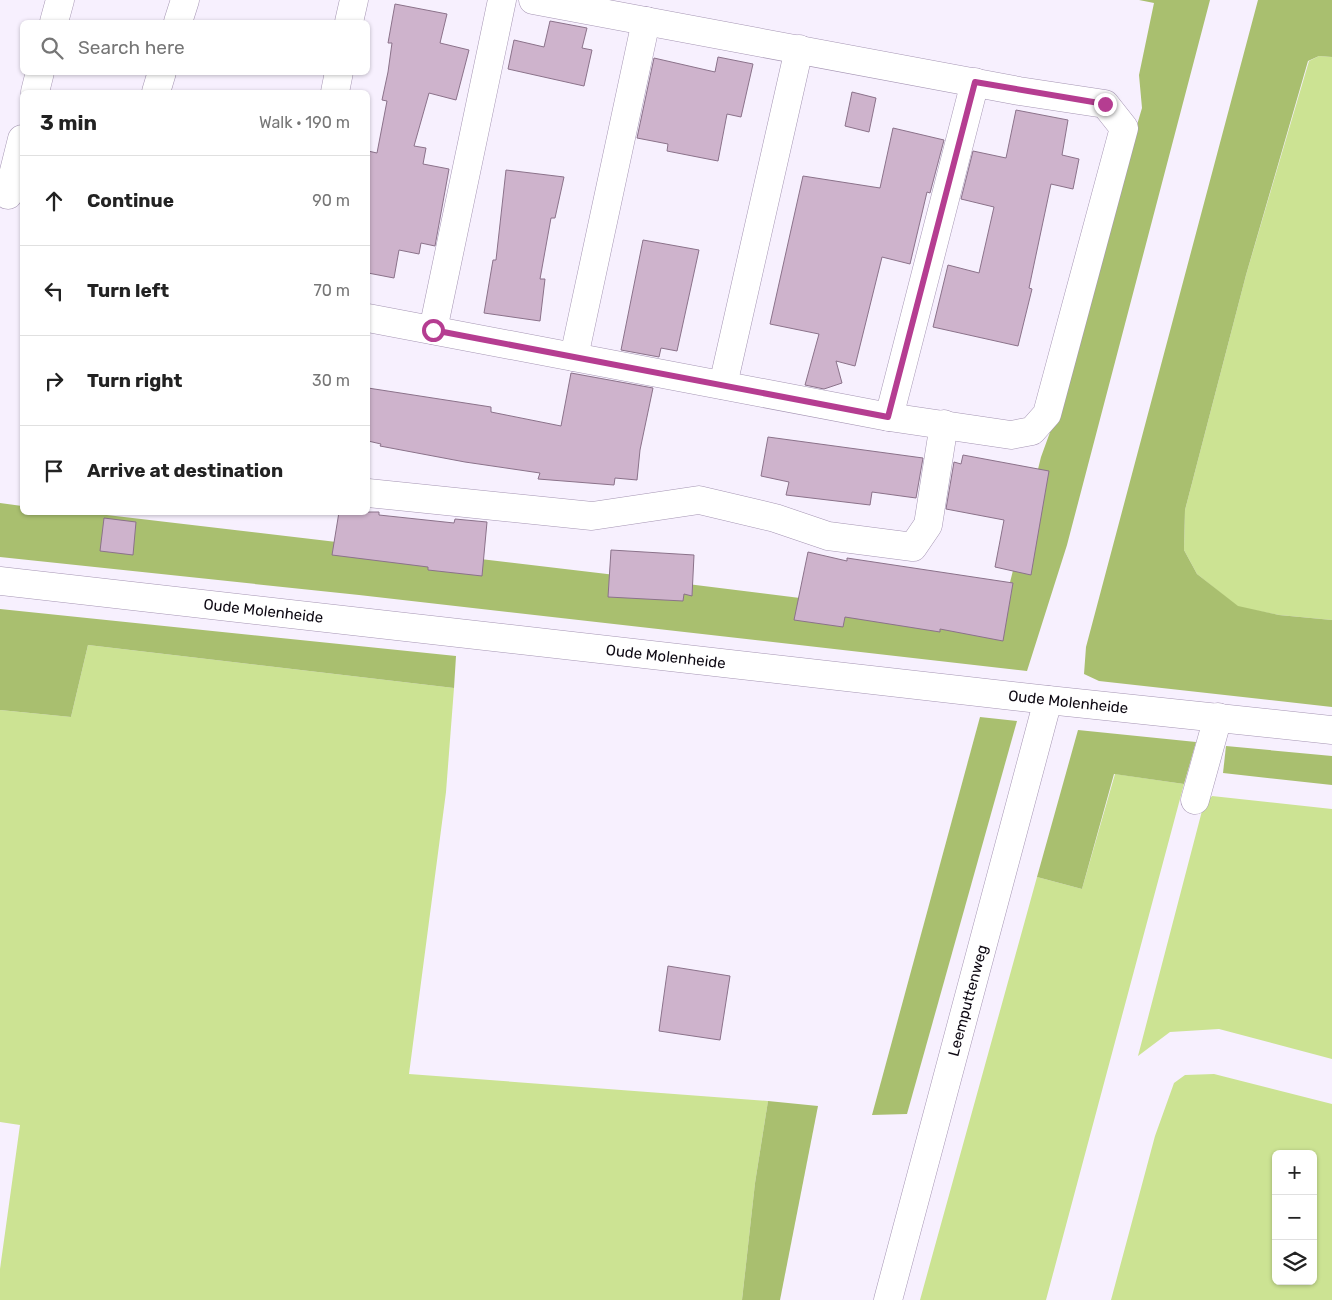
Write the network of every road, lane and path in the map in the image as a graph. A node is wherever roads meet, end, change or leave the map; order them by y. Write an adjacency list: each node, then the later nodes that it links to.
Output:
1 (60, 0): 6 (street)
2 (185, 0): 7 (street)
3 (354, 0): 8 (street)
4 (502, 0): 21 (street)
5 (533, 0): 9 (street)
6 (55, 20)
7 (179, 20)
8 (349, 20)
9 (646, 21): 10 (street); 22 (street)
10 (798, 49): 14 (street); 23 (street)
11 (39, 75): 15 (street)
12 (161, 75): 16 (street)
13 (338, 75): 17 (street)
14 (975, 82): 24 (street); 25 (street)
15 (36, 90)
16 (157, 90)
17 (335, 90)
18 (20, 148): 19 (street)
19 (10, 194)
20 (370, 318): 21 (street)
21 (433, 330): 22 (street)
22 (574, 357): 23 (street)
23 (723, 385): 24 (street)
24 (888, 417): 25 (street)
25 (944, 424): 26 (street)
26 (370, 493)
27 (0, 581): 28 (street, Oude Molenheide)
28 (1048, 700): 29 (street, Oude Molenheide); 32 (street, Leemputtenweg)
29 (1218, 717): 30 (street, Oude Molenheide); 31 (street)
30 (1332, 730)
31 (1195, 800)
32 (888, 1300)

